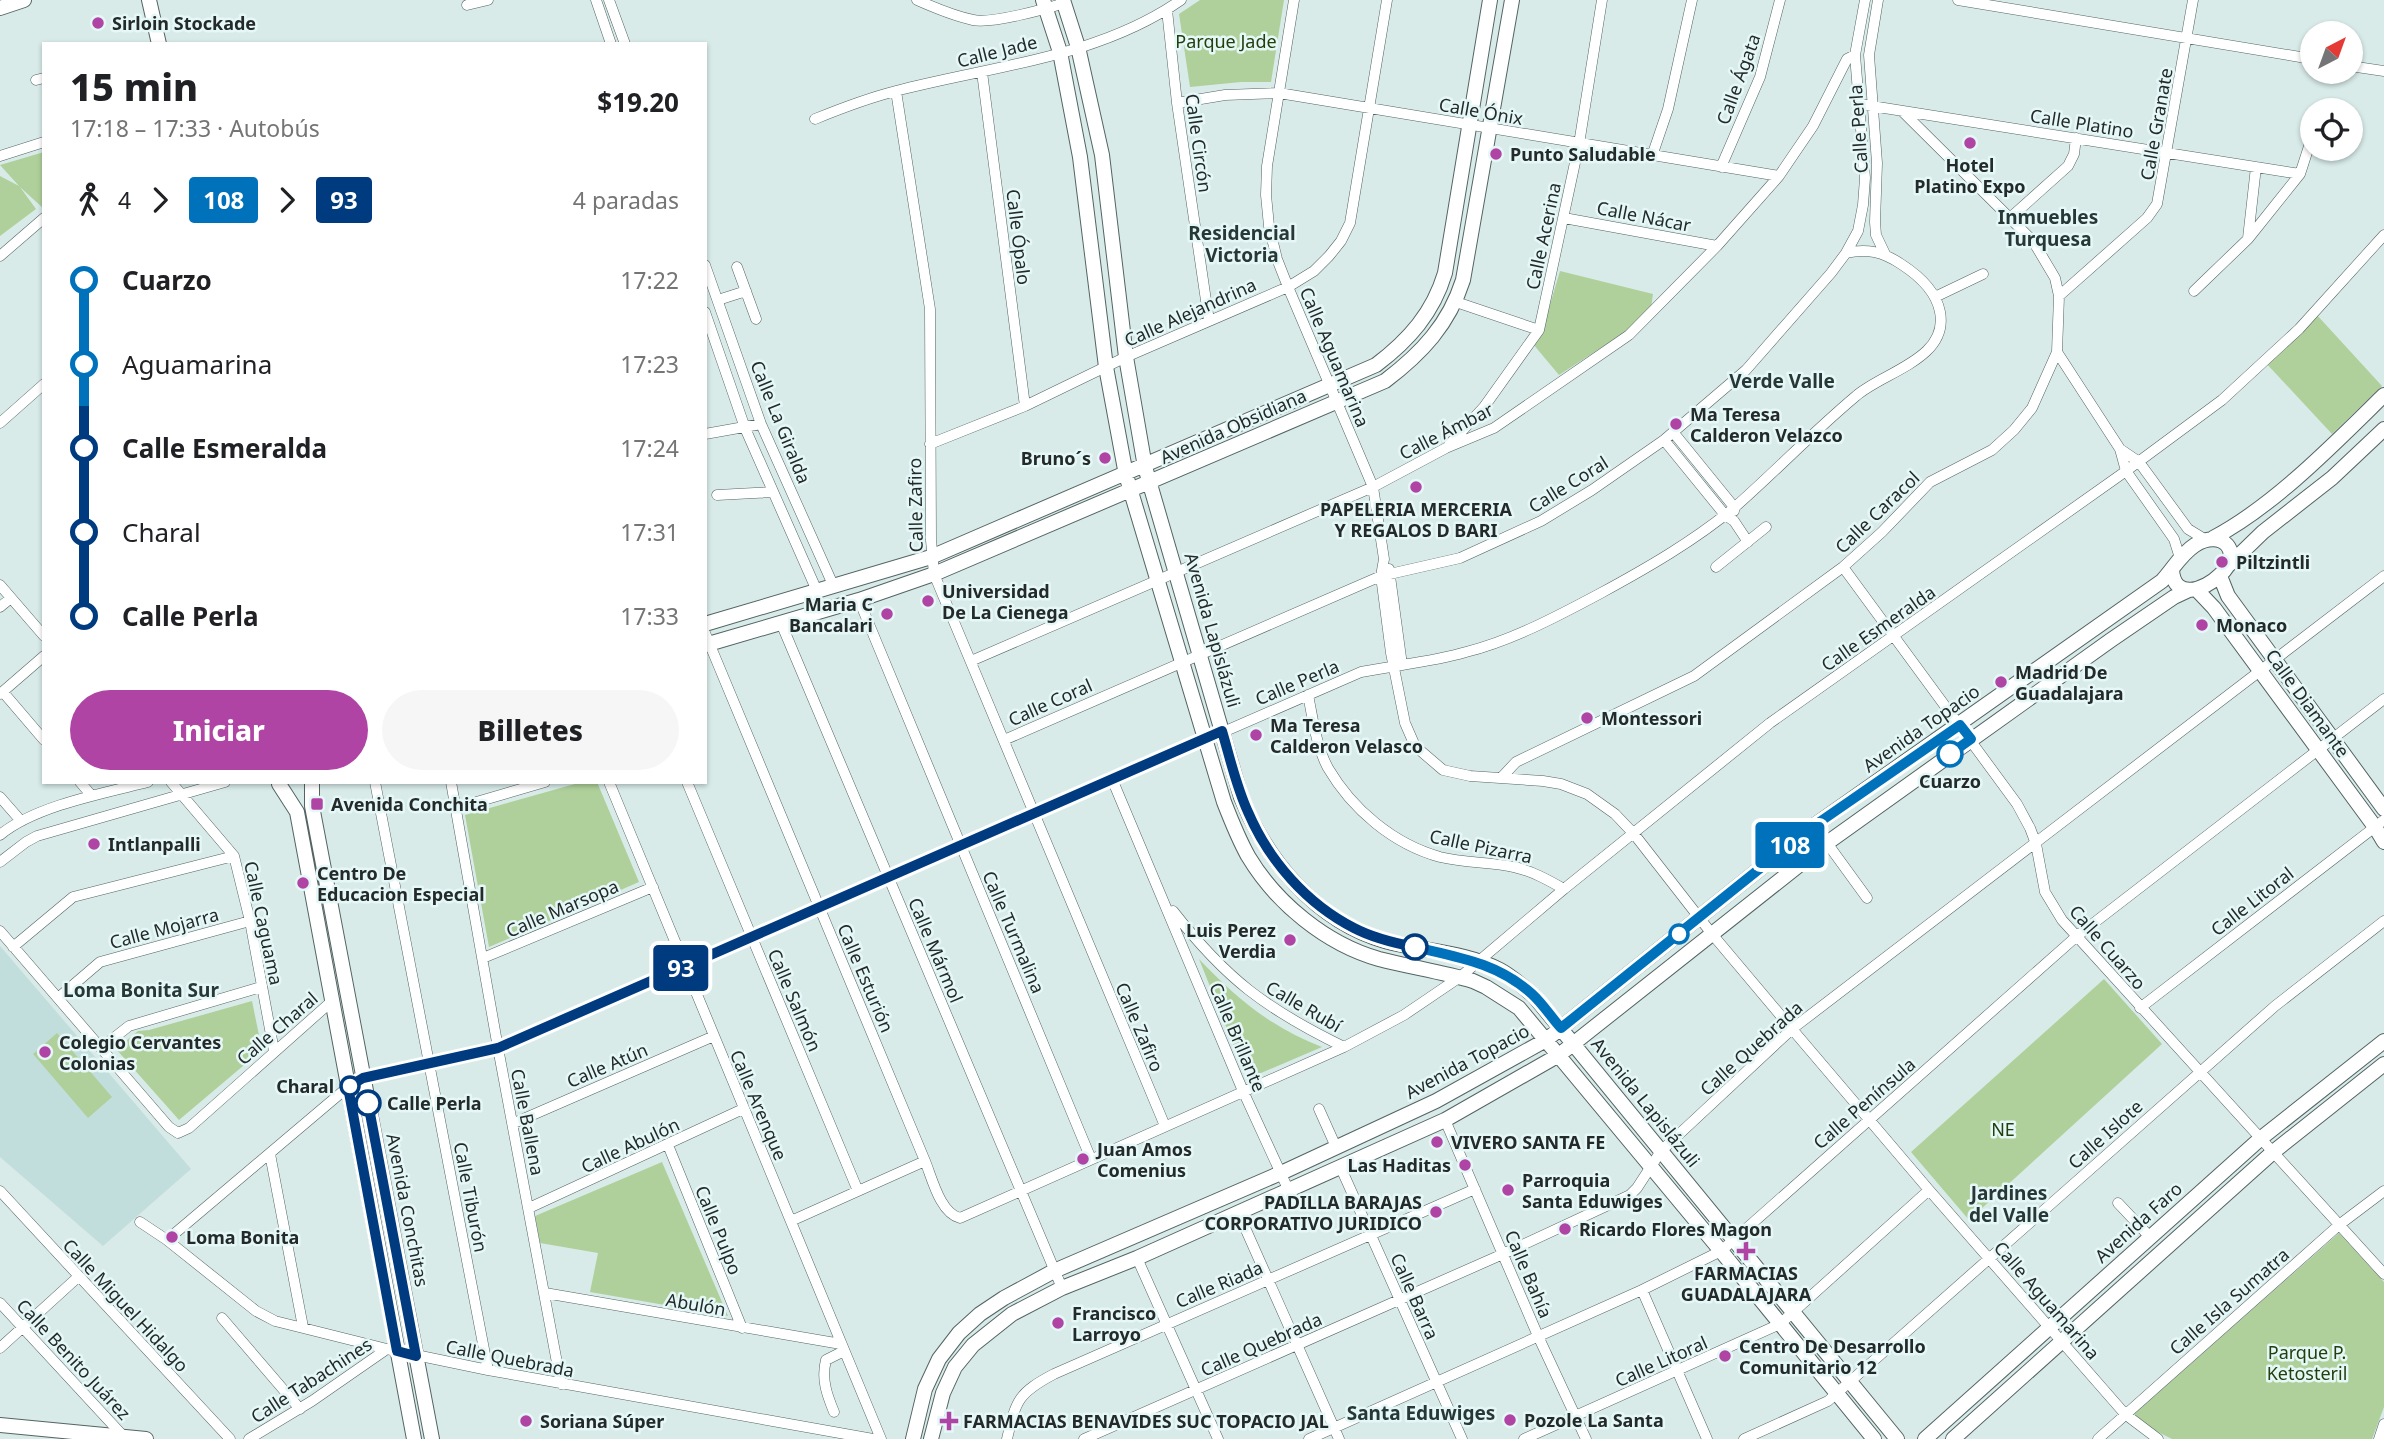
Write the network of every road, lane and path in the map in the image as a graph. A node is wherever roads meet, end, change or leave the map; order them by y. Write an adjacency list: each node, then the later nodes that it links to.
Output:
1 (24, 0): 23 (street)
2 (149, 0): 26 (street)
3 (488, 0): 21 (street)
4 (596, 0): 27 (street)
5 (609, 0): 28 (street)
6 (916, 0): 20 (street)
7 (1181, 0): 24 (street, Calle Jade)
8 (1294, 0): 38 (street, Calle Aguamarina)
9 (1387, 0): 42 (street, Calle Alejandrina)
10 (1490, 0): 45 (street, Avenida Obsidiana)
11 (1512, 0): 46 (street, Avenida Obsidiana)
12 (1602, 0): 49 (street, Calle Acerina)
13 (1692, 0): 52 (street)
14 (1780, 0): 54 (street, Calle Ágata)
15 (1865, 0): 31 (street, Calle Coral)
16 (1878, 0): 32 (street, Calle Perla)
17 (1958, 0): 22 (street)
18 (2193, 0): 25 (street, Calle Granate)
19 (1064, 2): 20 (street); 29 (street, Avenida Lapislázuli)
20 (1044, 4): 30 (street)
21 (467, 5)
22 (2019, 5): 25 (street)
23 (0, 8)
24 (1167, 10): 29 (street, Calle Jade); 39 (street, Calle Circón)
25 (2186, 38): 33 (street); 50 (street, Calle Granate)
26 (159, 42)
27 (610, 42)
28 (624, 42)
29 (1077, 47): 30 (street, Calle Jade); 84 (street, Avenida Lapislázuli)
30 (1059, 52): 36 (street, Calle Jade); 85 (street)
31 (1855, 55): 32 (street); 40 (street, Calle Coral); 57 (street, Calle Ámbar)
32 (1869, 55): 41 (street, Calle Perla)
33 (2300, 57)
34 (2363, 68): 35 (street)
35 (2384, 71)
36 (982, 72): 37 (street, Calle Jade); 90 (street, Calle Ópalo)
37 (896, 91): 44 (street, Calle Jade); 98 (street, Calle Zafiro)
38 (1279, 93): 39 (street, Calle Ónix); 42 (street, Calle Ónix); 72 (street, Calle Aguamarina)
39 (1177, 103): 81 (street, Calle Circón)
40 (1858, 104): 41 (street, Calle Platino); 61 (street, Calle Coral)
41 (1872, 106): 43 (street, Calle Platino); 63 (street, Calle Perla)
42 (1370, 107): 45 (street, Calle Ónix); 72 (street, Calle Alejandrina)
43 (1902, 111): 47 (street, Calle Platino); 58 (street, Calle Caracol)
44 (815, 119)
45 (1468, 125): 46 (street, Calle Ónix); 86 (street, Avenida Obsidiana)
46 (1491, 130): 49 (street, Calle Ónix); 78 (street, Avenida Obsidiana)
47 (2076, 138): 50 (street, Calle Platino); 58 (street)
48 (42, 143): 51 (street)
49 (1578, 144): 52 (street, Calle Ónix); 59 (street, Calle Acerina)
50 (2167, 153): 55 (street, Calle Platino); 75 (street, Calle Granate)
51 (0, 156)
52 (1653, 156): 54 (street, Calle Ónix)
53 (2305, 161): 56 (street)
54 (1721, 167): 57 (street, Calle Ónix)
55 (2256, 167): 56 (street, Calle Platino); 64 (street)
56 (2301, 174): 64 (street)
57 (1779, 176): 65 (street, Calle Ámbar)
58 (2011, 217): 75 (street, Calle Caracol)
59 (1564, 218): 65 (street, Calle Nácar); 82 (street, Calle Acerina)
60 (42, 220): 68 (street)
61 (1858, 231): 63 (street); 66 (street, Calle Coral)
62 (2384, 235): 101 (street, Calle Esmeralda)
63 (1877, 236): 67 (street, Calle Perla)
64 (2248, 239): 74 (street)
65 (1717, 246): 99 (street, Calle Ámbar)
66 (1846, 253): 67 (street); 95 (street, Calle Coral)
67 (1885, 254): 76 (street)
68 (0, 256)
69 (737, 267): 73 (street)
70 (707, 270): 77 (street, Calle La Giralda)
71 (1983, 274): 76 (street)
72 (1287, 287): 81 (street, Calle Alejandrina); 86 (street, Calle Aguamarina)
73 (746, 291): 77 (street); 80 (street)
74 (2194, 291)
75 (2059, 296): 83 (street, Calle Caracol)
76 (1935, 297): 110 (street, Calle Perla)
77 (718, 300): 92 (street, Calle La Giralda)
78 (1456, 302): 82 (street); 89 (street, Avenida Obsidiana)
79 (707, 318): 93 (street, Calle La Giralda)
80 (756, 319)
81 (1209, 321): 84 (street, Calle Alejandrina)
82 (1539, 330): 99 (street, Calle Acerina)
83 (2057, 352): 100 (street); 118 (street, Calle Caracol)
84 (1126, 357): 85 (street, Calle Alejandrina); 102 (street, Avenida Lapislázuli)
85 (1106, 367): 90 (street, Calle Alejandrina); 104 (street)
86 (1331, 384): 89 (street, Calle Aguamarina); 102 (street, Avenida Obsidiana)
87 (42, 386): 91 (street)
88 (2384, 395): 113 (street)
89 (1338, 401): 105 (street, Avenida Obsidiana); 106 (street, Calle Aguamarina)
90 (1026, 406): 98 (street, Calle Alejandrina)
91 (0, 423)
92 (761, 424): 93 (street); 126 (street, Calle La Giralda)
93 (745, 428): 96 (street); 108 (street, Calle La Giralda)
94 (2384, 429): 119 (street)
95 (1673, 432): 97 (street, Calle Coral); 110 (street)
96 (707, 434)
97 (1664, 440): 111 (street); 122 (street, Calle Coral)
98 (930, 444): 115 (street, Calle Zafiro)
99 (1446, 448): 106 (street, Calle Ámbar)
100 (2120, 449): 101 (street); 103 (street)
101 (2138, 463): 103 (street, Calle Esmeralda); 113 (street)
102 (1145, 467): 104 (street, Avenida Obsidiana); 105 (street, Avenida Lapislázuli)
103 (2126, 471): 116 (street); 135 (street, Calle Esmeralda)
104 (1126, 475): 107 (street); 115 (street, Avenida Obsidiana)
105 (1150, 483): 107 (street, Avenida Obsidiana); 120 (street, Avenida Lapislázuli)
106 (1373, 487): 120 (street, Calle Ámbar); 122 (street, Calle Aguamarina)
107 (1131, 491): 121 (street, Avenida Obsidiana); 124 (street)
108 (773, 492): 109 (street); 128 (street, Calle La Giralda)
109 (716, 495)
110 (1734, 507): 111 (street, Calle Perla)
111 (1729, 518): 114 (street); 142 (street, Calle Perla)
112 (1766, 527): 114 (street)
113 (2209, 539): 116 (street); 119 (street)
114 (1748, 542): 117 (street)
115 (931, 557): 121 (street, Calle Zafiro); 126 (street, Avenida Obsidiana)
116 (2176, 564): 127 (street); 147 (street, Avenida Topacio)
117 (1716, 567)
118 (1843, 567): 135 (street, Calle Cuarzo); 155 (street, Calle Caracol)
119 (2225, 570): 127 (street); 139 (street, Calle Diamante)
120 (1176, 571): 124 (street, Calle Ámbar); 137 (street, Avenida Lapislázuli)
121 (934, 574): 130 (street, Avenida Obsidiana); 140 (street, Calle Zafiro)
122 (1386, 575): 137 (street, Calle Coral); 142 (street, Calle Aguamarina)
123 (2384, 576): 139 (street, Calle Quebrada)
124 (1158, 580): 140 (street, Calle Ámbar); 141 (street)
125 (0, 585): 129 (street)
126 (834, 587): 128 (street, Avenida Obsidiana)
127 (2193, 589): 143 (street, Calle Diamante); 152 (street)
128 (817, 591): 132 (street, Avenida Obsidiana)
129 (11, 598): 131 (street); 134 (street)
130 (859, 600): 133 (street, Avenida Obsidiana); 181 (street, Calle Turmalina)
131 (0, 607)
132 (707, 623)
133 (781, 623): 136 (street, Avenida Obsidiana); 184 (street, Calle Mármol)
134 (42, 634)
135 (1895, 636): 147 (street, Calle Cuarzo); 176 (street, Calle Esmeralda)
136 (707, 641): 189 (street, Calle Esturión)
137 (1200, 654): 141 (street, Calle Coral); 148 (street, Avenida Lapislázuli)
138 (42, 658): 144 (street)
139 (2276, 660): 143 (street, Calle Quebrada); 151 (street, Calle Diamante)
140 (971, 661): 153 (street, Calle Zafiro)
141 (1183, 662): 150 (street); 153 (street, Calle Coral)
142 (1398, 665): 145 (street, Calle Perla); 155 (street, Calle Aguamarina)
143 (2261, 671): 154 (street, Calle Diamante); 180 (street, Calle Quebrada)
144 (1, 693): 149 (street)
145 (1308, 695): 148 (street, Calle Perla); 186 (street, Calle Pizarra)
146 (2384, 699): 151 (street, Calle Península)
147 (1960, 725): 152 (street, Calle Cuarzo); 190 (street, Avenida Topacio)
148 (1222, 731): 150 (street, Calle Perla); 199 (street, Avenida Lapislázuli)
149 (42, 738)
150 (1205, 738): 156 (street, Calle Perla); 201 (street)
151 (2332, 738): 154 (street, Calle Península); 172 (street, Calle Diamante)
152 (1971, 739): 179 (street); 180 (street, Calle Cuarzo)
153 (1004, 740): 173 (street, Calle Zafiro)
154 (2318, 749): 175 (street, Calle Diamante); 195 (street, Calle Península)
155 (1501, 778): 176 (street, Calle Aguamarina)
156 (1112, 779): 173 (street, Calle Perla); 188 (street, Calle Brillante)
157 (82, 784): 169 (street)
158 (140, 784): 169 (street)
159 (172, 784): 168 (street, Calle Caguama)
160 (218, 784): 168 (street)
161 (282, 784): 204 (street, Avenida Conchitas)
162 (312, 784): 220 (street, Avenida Conchitas)
163 (375, 784): 217 (street, Calle Tiburón)
164 (451, 784): 171 (street, Calle Ballena)
165 (538, 784): 171 (street)
166 (610, 784): 185 (street, Calle Arenque)
167 (688, 784): 196 (street, Calle Salmón)
168 (180, 794): 182 (street, Calle Caguama); 183 (street)
169 (92, 796): 174 (street)
170 (0, 797): 174 (street)
171 (456, 808): 198 (street, Calle Ballena)
172 (2384, 809)
173 (1035, 813): 181 (street, Calle Perla); 228 (street, Calle Zafiro)
174 (21, 821): 177 (street)
175 (2380, 823): 178 (street, Calle Diamante); 205 (street, Calle Litoral)
176 (1634, 834): 186 (street, Calle Esmeralda); 190 (street, Calle Aguamarina)
177 (0, 835)
178 (2384, 842)
179 (1827, 843): 187 (street); 194 (street)
180 (2036, 844): 195 (street, Calle Cuarzo); 207 (street, Calle Quebrada)
181 (961, 845): 184 (street, Calle Perla); 235 (street, Calle Turmalina)
182 (234, 856): 191 (street, Calle Caguama); 197 (street)
183 (0, 862)
184 (888, 877): 189 (street, Calle Perla); 245 (street, Calle Mármol)
185 (653, 887): 198 (street, Calle Marsopa); 200 (street, Calle Arenque)
186 (1564, 888): 199 (street, Calle Esmeralda)
187 (1867, 898)
188 (1164, 899): 212 (street, Calle Rubí); 222 (street, Calle Brillante)
189 (819, 907): 196 (street, Calle Perla); 236 (street, Calle Esturión)
190 (1699, 918): 194 (street, Calle Aguamarina); 206 (street, Avenida Topacio)
191 (250, 921): 202 (street, Calle Caguama); 203 (street, Calle Mojarra)
192 (2384, 921): 219 (street, Calle Islote)
193 (0, 932): 197 (street)
194 (1712, 934): 207 (street, Calle Aguamarina); 211 (street)
195 (2077, 936): 205 (street, Calle Cuarzo); 225 (street, Calle Península)
196 (752, 937): 200 (street, Calle Perla); 244 (street, Calle Salmón)
197 (13, 947): 203 (street)
198 (483, 958): 214 (street, Calle Ballena)
199 (1478, 961): 201 (street, Calle Esmeralda); 206 (street, Avenida Lapislázuli)
200 (685, 966): 208 (street, Calle Arenque); 214 (street, Calle Perla)
201 (1460, 977): 209 (street); 212 (street, Calle Esmeralda)
202 (261, 987): 213 (street); 215 (street, Calle Caguama)
203 (58, 998): 213 (street)
204 (332, 1001): 215 (street, Calle Charal); 221 (street, Avenida Conchitas)
205 (2140, 1008): 219 (street, Calle Cuarzo)
206 (1561, 1028): 209 (street, Avenida Topacio); 211 (street, Avenida Lapislázuli)
207 (1792, 1029): 225 (street, Calle Aguamarina); 232 (street, Calle Quebrada)
208 (714, 1036): 223 (street, Calle Arenque); 227 (street, Calle Atún)
209 (1546, 1040): 216 (street); 231 (street, Avenida Topacio)
210 (2384, 1041): 229 (street, Avenida Faro)
211 (1574, 1043): 216 (street); 232 (street, Avenida Lapislázuli)
212 (1344, 1047): 222 (street, Calle Esmeralda)
213 (101, 1048): 215 (street, Calle Charal)
214 (498, 1048): 217 (street, Calle Perla); 227 (street, Calle Ballena)
215 (274, 1051)
216 (1559, 1055): 226 (street); 238 (street)
217 (429, 1062): 220 (street, Calle Perla); 286 (street, Calle Tiburón)
218 (2384, 1064): 233 (street)
219 (2199, 1072): 229 (street, Calle Cuarzo); 261 (street, Calle Islote)
220 (363, 1078): 221 (street, Calle Perla); 285 (street, Avenida Conchitas)
221 (348, 1087): 234 (street, Calle Perla); 284 (street, Avenida Conchitas)
222 (1243, 1091): 228 (street, Calle Esmeralda); 239 (street, Calle Brillante)
223 (743, 1109): 230 (street, Calle Abulón); 251 (street, Calle Arenque)
224 (1319, 1109): 231 (street)
225 (1870, 1119): 242 (street, Calle Aguamarina); 256 (street, Calle Península)
226 (1445, 1120): 237 (street); 241 (street, Calle Bahía)
227 (513, 1123): 248 (street, Calle Ballena)
228 (1165, 1126): 235 (street, Calle Esmeralda)
229 (2260, 1139): 233 (street, Calle Cuarzo); 255 (street, Avenida Faro)
230 (668, 1145): 248 (street, Calle Abulón); 278 (street, Calle Pulpo)
231 (1336, 1147): 239 (street, Avenida Topacio)
232 (1661, 1151): 238 (street, Calle Quebrada); 256 (street, Avenida Lapislázuli)
233 (2273, 1153): 253 (street, Calle Cuarzo); 280 (street)
234 (270, 1154): 257 (street, Calle Perla); 275 (street)
235 (1091, 1159): 245 (street, Calle Esmeralda)
236 (925, 1161): 244 (street); 250 (street, Calle Esturión)
237 (1340, 1166): 240 (street); 254 (street, Calle Barra)
238 (1649, 1167): 258 (street); 259 (street, Calle Quebrada)
239 (1281, 1173): 240 (street, Calle Brillante); 262 (street, Avenida Topacio)
240 (1288, 1189): 249 (street)
241 (1475, 1189): 254 (street, Calle Riada); 259 (street, Calle Bahía)
242 (1929, 1190): 261 (street, Calle Aguamarina); 271 (street, Calle Litoral)
243 (0, 1191): 264 (street, Calle Miguel Hidalgo)
244 (858, 1191): 251 (street)
245 (1020, 1191): 250 (street, Calle Esmeralda); 262 (street, Calle Mármol)
246 (2384, 1191): 253 (street, Calle Isla Sumatra)
247 (2118, 1203): 255 (street)
248 (529, 1208): 268 (street, Calle Ballena)
249 (1238, 1212): 260 (street); 265 (street)
250 (953, 1216)
251 (791, 1221): 283 (street, Calle Arenque)
252 (141, 1222): 257 (street, Calle Quebrada)
253 (2339, 1225): 263 (street, Calle Cuarzo); 295 (street, Calle Isla Sumatra)
254 (1371, 1235): 265 (street, Calle Riada); 269 (street, Calle Barra)
255 (2150, 1237): 276 (street, Avenida Faro)
256 (1734, 1239): 258 (street, Calle Península); 271 (street, Avenida Lapislázuli)
257 (167, 1240): 275 (street, Calle Quebrada)
258 (1721, 1251): 267 (street, Calle Península); 274 (street)
259 (1503, 1254): 269 (street, Calle Quebrada); 279 (street, Calle Bahía)
260 (1137, 1258): 266 (street); 273 (street)
261 (1989, 1258): 276 (street, Calle Aguamarina); 288 (street, Calle Islote)
262 (1054, 1271): 266 (street, Calle Mármol); 308 (street, Avenida Topacio)
263 (2384, 1274)
264 (78, 1277): 277 (street); 303 (street, Calle Miguel Hidalgo)
265 (1269, 1280): 273 (street, Calle Riada); 281 (street)
266 (1062, 1289): 309 (street)
267 (1642, 1290): 279 (street, Calle Península); 287 (street)
268 (545, 1293): 278 (street, Abulón); 290 (street, Calle Ballena)
269 (1399, 1300): 281 (street, Calle Quebrada); 289 (street, Calle Barra)
270 (0, 1303): 277 (street, Calle Benito Juárez)
271 (1794, 1312): 274 (street, Calle Litoral); 288 (street, Avenida Lapislázuli)
272 (222, 1318): 293 (street)
273 (1166, 1324): 291 (street); 310 (street, Calle Riada)
274 (1780, 1324): 287 (street, Calle Litoral); 292 (street)
275 (303, 1327): 284 (street, Calle Quebrada)
276 (2049, 1327): 280 (street, Calle Aguamarina); 322 (street, Avenida Faro)
277 (23, 1328): 282 (street); 300 (street, Calle Benito Juárez)
278 (742, 1328): 283 (street, Abulón)
279 (1538, 1336): 289 (street, Calle Península); 296 (street, Calle Bahía)
280 (2061, 1340): 295 (street, Calle Aguamarina); 323 (street)
281 (1298, 1345): 291 (street, Calle Quebrada); 299 (street)
282 (0, 1348)
283 (843, 1348): 294 (street); 307 (street, Calle Arenque)
284 (392, 1350): 285 (street, Calle Quebrada); 293 (street, Calle Tabachines); 304 (street, Avenida Conchitas)
285 (416, 1356): 286 (street, Calle Quebrada); 305 (street, Avenida Conchitas)
286 (488, 1370): 290 (street, Calle Quebrada)
287 (1678, 1371): 296 (street, Calle Litoral); 318 (street)
288 (1850, 1381): 292 (street, Calle Islote); 321 (street, Avenida Lapislázuli)
289 (1436, 1382): 299 (street, Calle Península); 315 (street, Calle Barra)
290 (561, 1384): 306 (street, Calle Quebrada)
291 (1196, 1390): 311 (street, Calle Quebrada); 312 (street)
292 (1838, 1393): 319 (street, Calle Islote); 320 (street)
293 (300, 1409): 301 (street, Calle Tabachines)
294 (834, 1412)
295 (2126, 1414): 324 (street, Calle Isla Sumatra); 325 (street, Calle Aguamarina)
296 (1576, 1416): 316 (street, Calle Litoral); 317 (street, Calle Bahía)
297 (3, 1422): 300 (street)
298 (2384, 1424): 326 (street)
299 (1335, 1428): 313 (street, Calle Península); 314 (street)
300 (124, 1437): 302 (street)
301 (250, 1438)
302 (146, 1439)
303 (230, 1439)
304 (414, 1439)
305 (432, 1439)
306 (873, 1439)
307 (881, 1439)
308 (913, 1439)
309 (931, 1439)
310 (1007, 1439)
311 (1084, 1439)
312 (1217, 1439)
313 (1309, 1439)
314 (1339, 1439)
315 (1462, 1439)
316 (1524, 1439)
317 (1586, 1439)
318 (1707, 1439)
319 (1744, 1439)
320 (1874, 1439)
321 (1897, 1439)
322 (1925, 1439)
323 (1952, 1439)
324 (2098, 1439)
325 (2158, 1439)
326 (2379, 1439)

